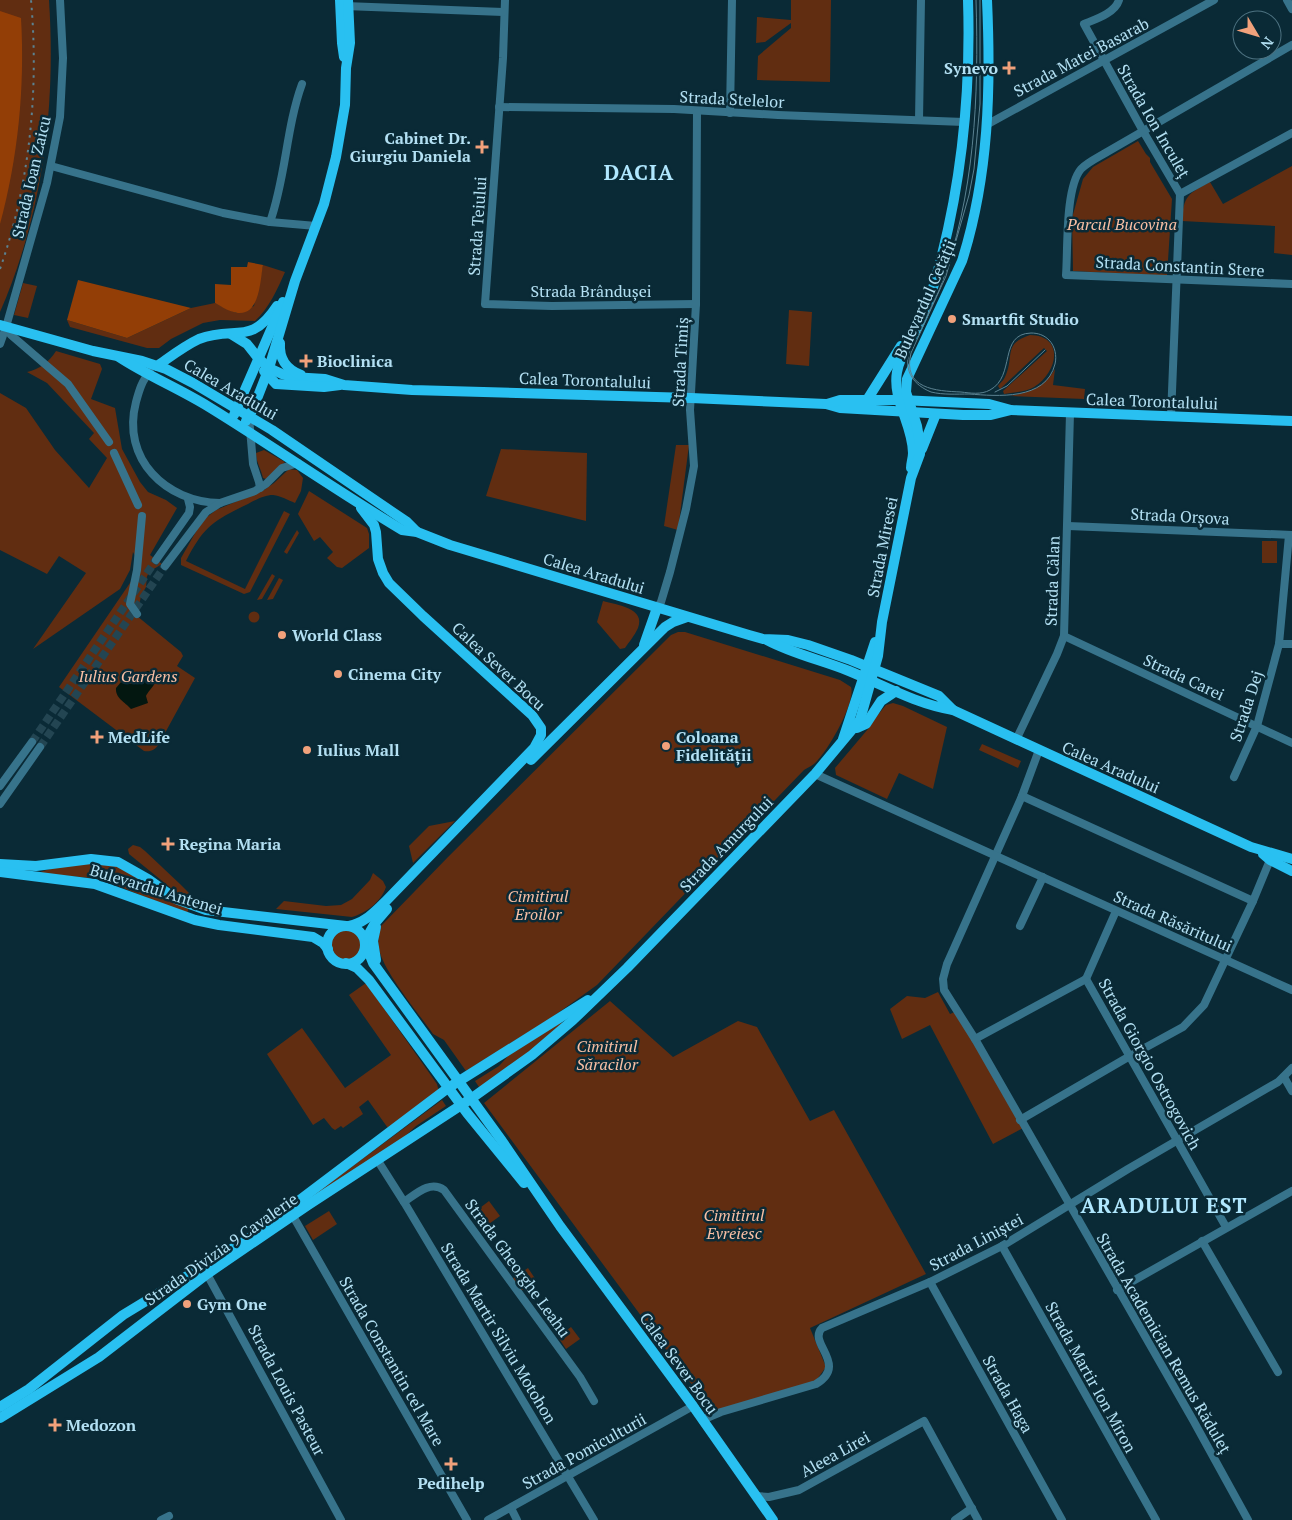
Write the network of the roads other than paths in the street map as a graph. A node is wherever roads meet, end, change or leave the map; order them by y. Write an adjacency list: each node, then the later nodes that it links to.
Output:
1 (60, 0): 24 (street, Strada Ioan Zaicu)
2 (505, 0): 12 (street, Strada Teiului)
3 (732, 0): 18 (street)
4 (921, 0): 19 (street)
5 (968, 0): 20 (main road, Bulevardul Cetății)
6 (987, 0): 21 (main road, Bulevardul Cetății)
7 (1119, 0): 14 (street, Strada Ion Inculeț)
8 (1212, 0): 14 (street, Strada Matei Basarab)
9 (1287, 0): 11 (street)
10 (344, 3): 12 (street); 27 (main road)
11 (1292, 9)
12 (504, 12): 16 (street, Strada Teiului)
13 (1292, 45): 22 (street)
14 (1104, 61): 21 (street, Strada Matei Basarab); 22 (street, Strada Ion Inculeț)
15 (302, 84): 26 (street)
16 (499, 107): 17 (street, Strada Stelelor); 32 (street, Strada Teiului)
17 (697, 112): 18 (street, Strada Stelelor); 33 (street, Strada Timiș)
18 (730, 113): 19 (street, Strada Stelelor)
19 (918, 120): 20 (street, Strada Stelelor)
20 (964, 122): 34 (main road, Bulevardul Cetății)
21 (988, 124): 49 (main road, Bulevardul Cetății)
22 (1143, 131): 25 (street, Strada Ion Inculeț); 29 (street, Strada Constantin Stere)
23 (1292, 133): 25 (street)
24 (51, 166): 26 (street); 35 (street, Strada Ioan Zaicu)
25 (1180, 194): 29 (street, Strada Ion Inculeț)
26 (270, 222): 27 (street)
27 (316, 226): 28 (main road)
28 (295, 280): 31 (main road); 37 (main road)
29 (1176, 280): 30 (street, Strada Constantin Stere); 57 (street, Strada Ion Inculeț)
30 (1292, 284)
31 (287, 295): 36 (main road); 40 (main road)
32 (485, 304): 33 (street, Strada Brândușei)
33 (696, 304): 47 (street, Strada Timiș)
34 (919, 324): 48 (main road); 49 (main road, Bulevardul Cetății)
35 (6, 329): 38 (street, Strada Ioan Zaicu); 39 (main road, Calea Aradului); 62 (street)
36 (231, 334): 40 (main road); 41 (main road)
37 (280, 334): 42 (main road); 44 (main road)
38 (0, 344)
39 (119, 357): 41 (main road, Calea Aradului); 43 (main road, Calea Aradului)
40 (258, 358): 42 (main road); 52 (main road)
41 (157, 366): 43 (street); 52 (main road, Calea Aradului)
42 (267, 371): 44 (main road, Calea Torontalului); 45 (main road); 50 (main road)
43 (148, 374): 60 (main road, Calea Aradului); 69 (street)
44 (310, 378): 46 (main road, Calea Torontalului)
45 (276, 384): 46 (main road, Calea Torontalului); 50 (main road)
46 (344, 385): 47 (main road, Calea Torontalului)
47 (691, 398): 51 (main road, Calea Torontalului); 78 (street, Strada Timiș)
48 (867, 400): 49 (main road, Calea Torontalului); 51 (main road, Calea Torontalului)
49 (904, 401): 53 (main road, Calea Torontalului); 54 (main road, Strada Miresei)
50 (255, 403): 58 (main road)
51 (826, 404): 54 (main road, Calea Torontalului)
52 (236, 410): 58 (main road, Calea Aradului); 60 (main road)
53 (1011, 410): 55 (main road, Calea Torontalului); 56 (main road, Calea Torontalului)
54 (908, 412): 56 (main road, Calea Torontalului); 64 (main road, Strada Miresei); 66 (main road, Strada Miresei)
55 (1070, 413): 57 (main road, Calea Torontalului); 73 (street, Strada Călan)
56 (936, 414): 64 (main road)
57 (1171, 416): 59 (main road, Calea Torontalului)
58 (249, 417): 60 (main road); 61 (street); 74 (main road, Calea Aradului)
59 (1292, 421)
60 (236, 423): 61 (main road, Calea Aradului)
61 (250, 432): 65 (main road, Calea Aradului); 67 (street)
62 (109, 442)
63 (114, 453): 71 (street)
64 (920, 454): 66 (main road, Strada Miresei)
65 (298, 463): 67 (street); 68 (main road, Calea Aradului)
66 (911, 478): 86 (main road, Strada Miresei)
67 (260, 488): 70 (street)
68 (351, 498): 74 (main road, Calea Aradului); 91 (main road, Calea Sever Bocu)
69 (188, 499): 70 (street); 76 (street)
70 (220, 504): 77 (street)
71 (138, 505)
72 (142, 516): 79 (street)
73 (1068, 526): 75 (street, Strada Orșova); 81 (street, Strada Călan)
74 (418, 532): 78 (main road, Calea Aradului)
75 (1290, 535): 83 (street, Strada Dej)
76 (156, 560)
77 (165, 566)
78 (657, 608): 80 (main road, Calea Aradului); 85 (main road)
79 (137, 614)
80 (688, 617): 82 (main road, Calea Aradului); 85 (main road)
81 (1064, 636): 90 (street, Strada Carei); 95 (street, Strada Călan)
82 (763, 639): 86 (main road, Calea Aradului); 87 (main road, Calea Aradului)
83 (1279, 644): 84 (street); 90 (street, Strada Dej)
84 (1292, 644)
85 (640, 652): 92 (main road)
86 (871, 668): 87 (main road, Strada Miresei); 89 (main road, Calea Aradului)
87 (868, 679): 88 (main road, Calea Aradului); 93 (main road, Strada Amurgului); 94 (main road, Strada Amurgului)
88 (896, 691): 89 (main road, Calea Aradului); 93 (main road)
89 (953, 710): 95 (main road, Calea Aradului)
90 (1257, 726): 97 (street, Strada Carei); 101 (street, Strada Dej)
91 (542, 728): 92 (main road); 116 (main road, Calea Sever Bocu)
92 (562, 729): 115 (main road)
93 (854, 730): 94 (main road, Strada Amurgului)
94 (843, 739): 100 (main road, Strada Amurgului)
95 (1016, 740): 99 (main road, Calea Aradului)
96 (32, 742): 102 (street)
97 (1292, 743)
98 (40, 748): 104 (street)
99 (1039, 750): 103 (street, Strada Academician Remus Răduleț); 105 (main road, Calea Aradului)
100 (815, 774): 106 (street, Strada Răsăritului); 122 (main road, Strada Amurgului)
101 (1234, 776)
102 (0, 786)
103 (1022, 796): 106 (street, Strada Academician Remus Răduleț); 113 (street)
104 (0, 804)
105 (1258, 850): 107 (main road, Calea Aradului); 108 (main road, Calea Aradului)
106 (996, 856): 112 (street, Strada Răsăritului); 126 (street, Strada Academician Remus Răduleț)
107 (1292, 859)
108 (1270, 860): 110 (main road, Calea Aradului); 113 (street)
109 (0, 864): 116 (main road, Bulevardul Antenei)
110 (1292, 871)
111 (0, 872): 119 (main road, Bulevardul Antenei)
112 (1043, 877): 114 (street, Strada Răsăritului); 117 (street)
113 (1253, 901): 120 (street)
114 (1116, 910): 120 (street, Strada Răsăritului); 124 (street, Strada Giorgio Ostrogovich)
115 (380, 917): 118 (main road); 123 (main road)
116 (347, 926): 118 (main road); 119 (main road)
117 (1020, 926)
118 (365, 942): 121 (main road); 123 (main road, Calea Sever Bocu)
119 (329, 951): 121 (main road)
120 (1226, 960): 125 (street, Strada Răsăritului); 127 (street)
121 (346, 963): 131 (main road, Calea Sever Bocu)
122 (627, 968): 130 (main road, Strada Amurgului); 133 (main road, Strada Amurgului)
123 (379, 971): 130 (main road, Calea Sever Bocu)
124 (1086, 979): 126 (street); 127 (street, Strada Giorgio Ostrogovich)
125 (1292, 990)
126 (974, 1039): 135 (street, Strada Academician Remus Răduleț)
127 (1130, 1056): 135 (street); 136 (street, Strada Giorgio Ostrogovich)
128 (1292, 1068): 129 (street, Strada Liniștei)
129 (1284, 1077): 132 (street); 136 (street, Strada Liniștei)
130 (459, 1081): 131 (main road, Strada Divizia 9 Cavalerie); 133 (main road, Calea Sever Bocu)
131 (448, 1088): 134 (main road, Calea Sever Bocu); 152 (main road, Strada Divizia 9 Cavalerie)
132 (1292, 1091)
133 (472, 1098): 134 (main road, Strada Amurgului); 142 (main road, Calea Sever Bocu)
134 (461, 1105): 137 (main road, Strada Divizia 9 Cavalerie); 142 (main road, Calea Sever Bocu)
135 (1020, 1120): 140 (street, Strada Academician Remus Răduleț)
136 (1178, 1140): 140 (street, Strada Liniștei); 143 (street, Strada Giorgio Ostrogovich)
137 (378, 1160): 139 (street, Strada Martir Silviu Motohon); 141 (main road, Strada Divizia 9 Cavalerie)
138 (1292, 1191): 143 (street)
139 (404, 1202): 150 (street, Strada Gheorghe Leahu); 155 (street, Strada Martir Silviu Motohon)
140 (1068, 1204): 145 (street, Strada Liniștei); 148 (street, Strada Academician Remus Răduleț)
141 (293, 1216): 146 (main road, Strada Divizia 9 Cavalerie); 162 (street, Strada Constantin cel Mare)
142 (560, 1226): 151 (main road, Calea Sever Bocu)
143 (1226, 1227): 144 (street)
144 (1202, 1241): 148 (street); 149 (street)
145 (1002, 1246): 147 (street, Strada Liniștei); 170 (street, Strada Martir Ion Miron)
146 (207, 1274): 153 (main road, Strada Divizia 9 Cavalerie); 161 (street, Strada Louis Pasteur)
147 (930, 1282): 154 (street, Strada Liniștei); 169 (street, Strada Haga)
148 (1117, 1290): 171 (street, Strada Academician Remus Răduleț)
149 (1278, 1372)
150 (594, 1401)
151 (693, 1406): 154 (main road, Calea Sever Bocu); 155 (street, Strada Pomiculturii)
152 (0, 1407)
153 (0, 1418)
154 (702, 1420): 156 (main road, Calea Sever Bocu)
155 (569, 1476): 157 (street, Strada Pomiculturii); 165 (street, Strada Martir Silviu Motohon)
156 (756, 1496): 158 (street, Aleea Lirei); 166 (main road, Calea Sever Bocu)
157 (511, 1508): 163 (street, Strada Pomiculturii); 164 (street)
158 (972, 1508): 167 (street); 168 (street)
159 (169, 1516): 160 (street)
160 (161, 1520)
161 (341, 1520)
162 (467, 1520)
163 (488, 1520)
164 (518, 1520)
165 (594, 1520)
166 (773, 1520)
167 (955, 1520)
168 (978, 1520)
169 (1062, 1520)
170 (1156, 1520)
171 (1248, 1520)

